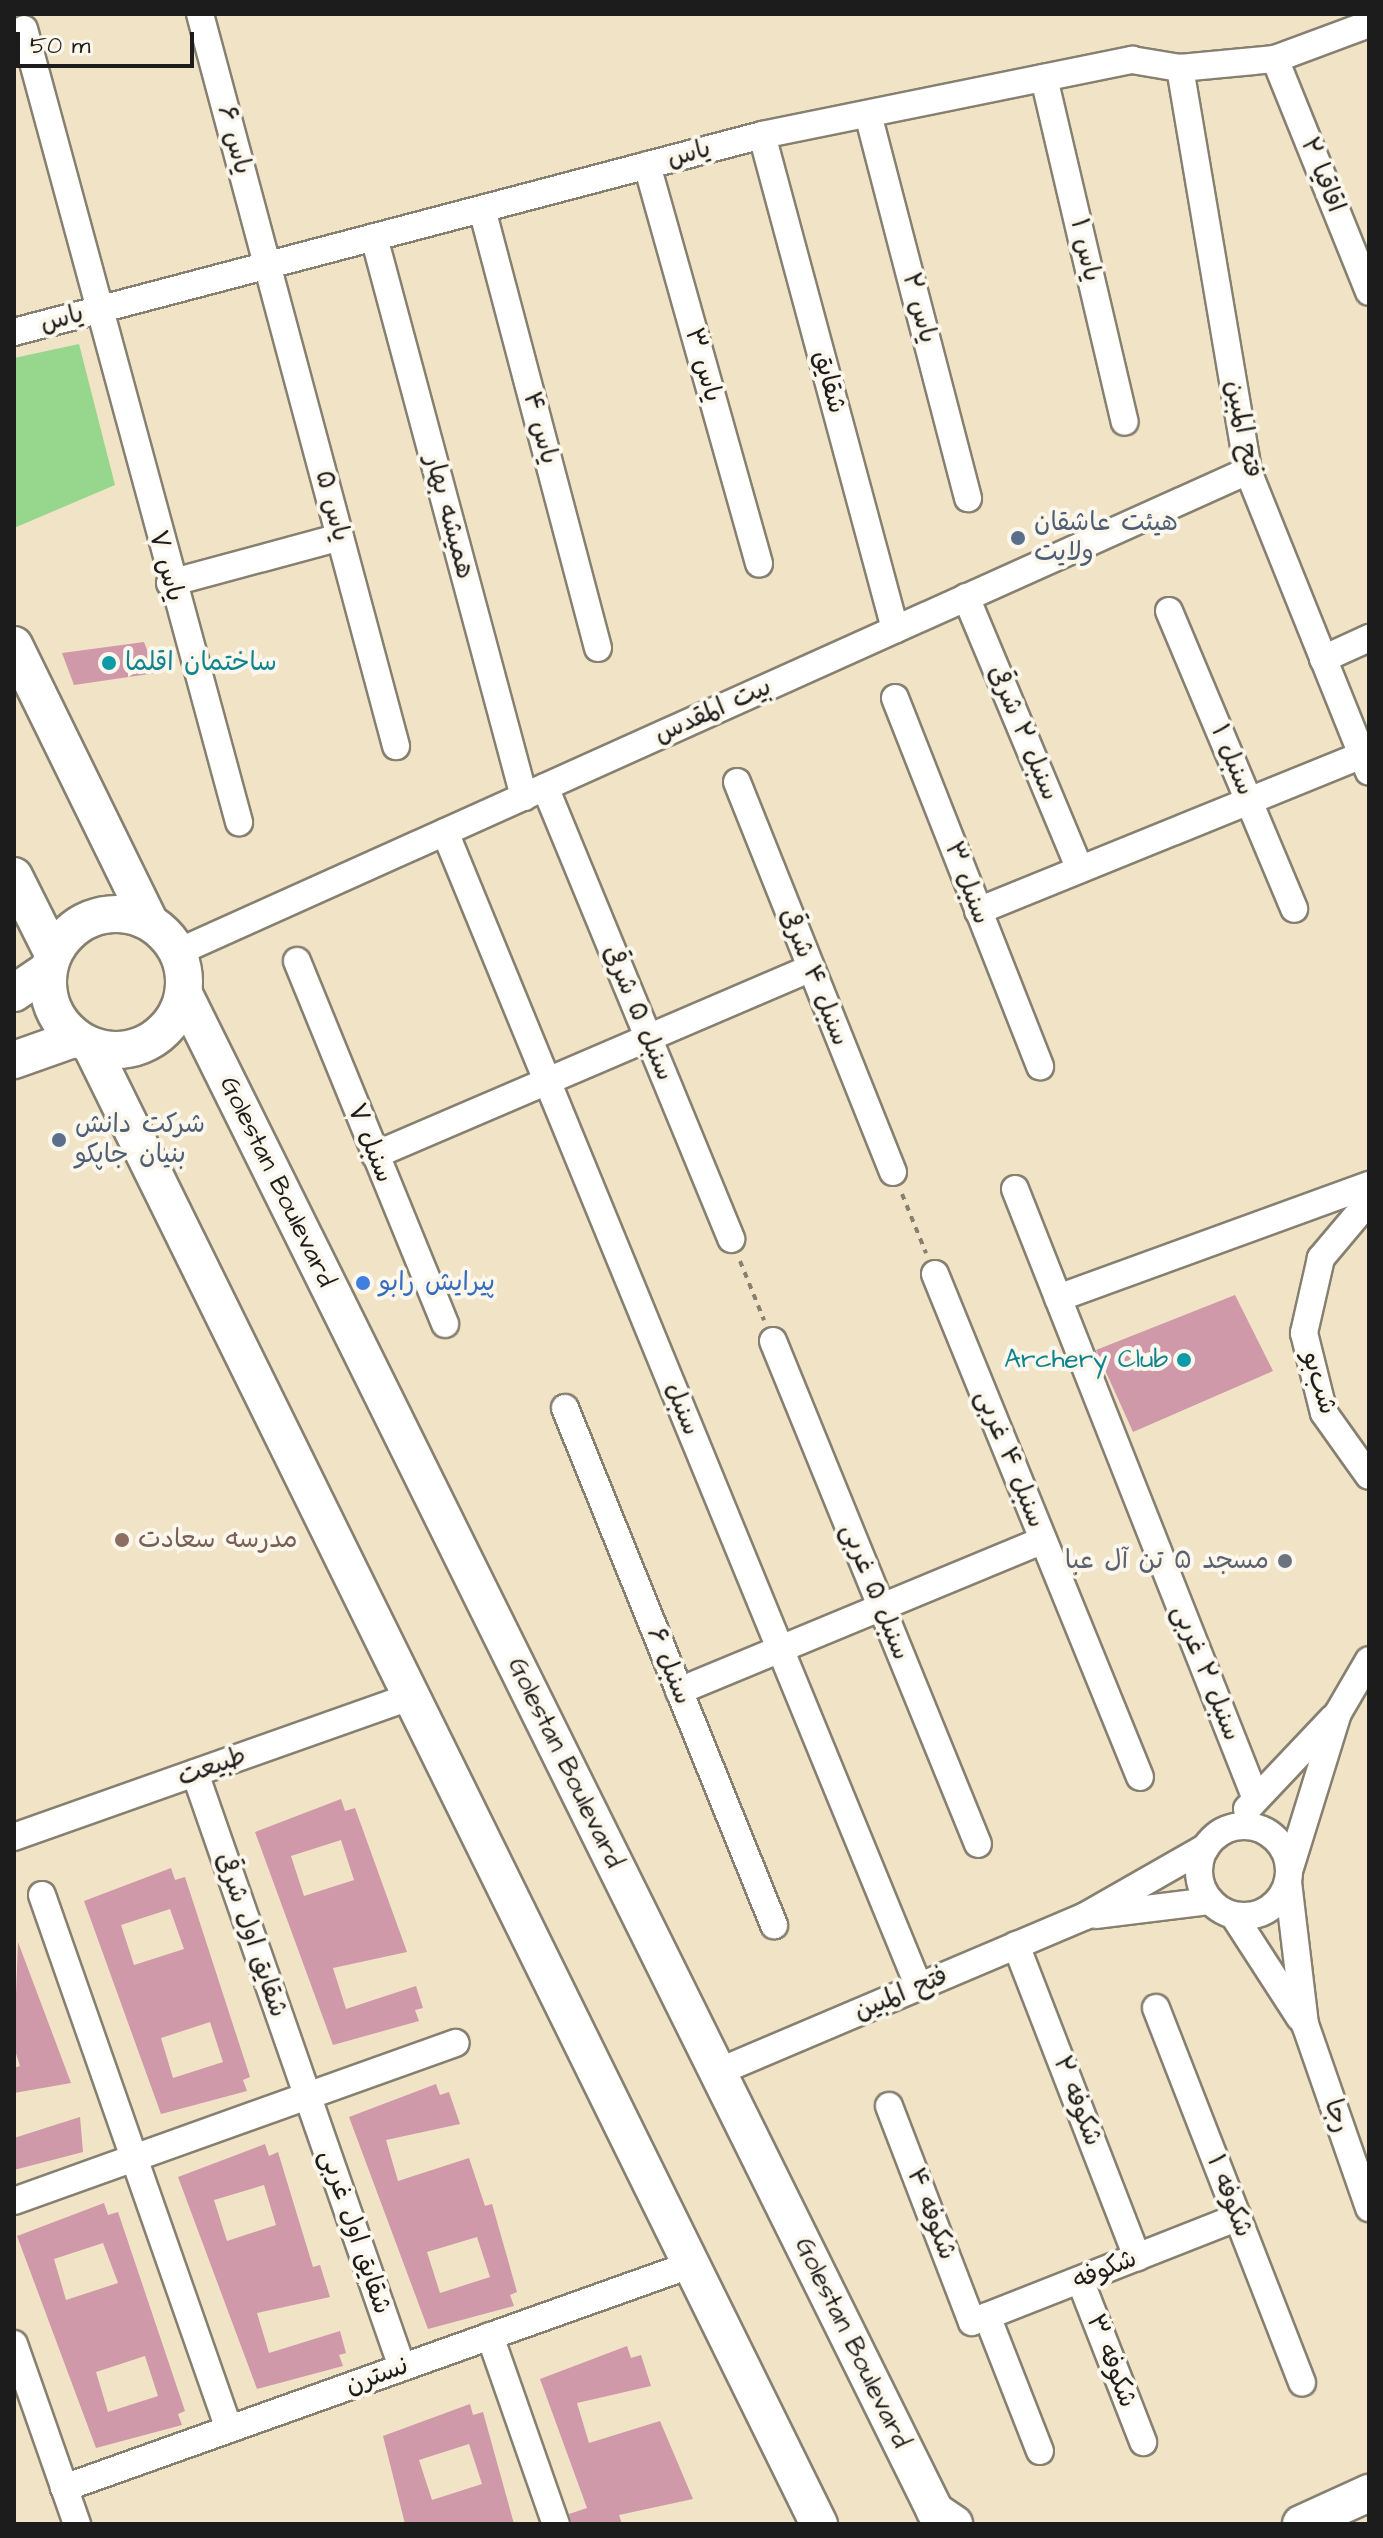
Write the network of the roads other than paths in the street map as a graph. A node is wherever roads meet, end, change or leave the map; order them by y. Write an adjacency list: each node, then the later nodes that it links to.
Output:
1 (200, 14): 12 (street, یاس ۶)
2 (1369, 24): 4 (street, یاس)
3 (24, 29): 14 (street, یاس ۷)
4 (1275, 59): 5 (street, یاس); 13 (street, اقاقیا ۲)
5 (1180, 68): 6 (street, یاس); 17 (street, فتح المبین)
6 (1044, 78): 7 (street, یاس); 16 (street, یاس ۱)
7 (869, 118): 8 (street, یاس); 18 (street, یاس ۲)
8 (762, 135): 9 (street, یاس); 24 (street, شقایق)
9 (647, 165): 10 (street, یاس); 20 (street, یاس ۳)
10 (482, 209): 11 (street, یاس); 27 (street, یاس ۴)
11 (374, 237): 12 (street, یاس); 33 (street, همیشه بهار)
12 (267, 265): 14 (street, یاس); 19 (street, یاس ۵)
13 (1369, 292)
14 (96, 310): 15 (street, یاس); 21 (street, یاس ۷)
15 (14, 332)
16 (1125, 422)
17 (1248, 471): 22 (street, بیت المقدس); 28 (street, فتح المبین)
18 (968, 498)
19 (340, 537): 21 (street); 30 (street, یاس ۵)
20 (759, 564)
21 (170, 583): 35 (street, یاس ۷)
22 (966, 597): 24 (street, بیت المقدس); 37 (street, سنبل ۲ شرقی)
23 (1169, 611): 34 (street, سنبل ۱)
24 (895, 629): 33 (street, بیت المقدس)
25 (1369, 638): 28 (street)
26 (14, 645): 41 (main road)
27 (598, 648)
28 (1323, 659): 31 (street, فتح المبین)
29 (895, 698): 40 (street, سنبل ۳)
30 (396, 746)
31 (1366, 763): 34 (street)
32 (737, 782): 45 (street, سنبل ۴ شرقی)
33 (534, 792): 36 (street, بیت المقدس); 48 (street, سنبل ۵ شرقی)
34 (1249, 801): 37 (street); 39 (street, سنبل ۱)
35 (239, 822)
36 (445, 832): 42 (street, بیت المقدس); 52 (street, سنبل)
37 (1080, 869): 40 (street)
38 (14, 876): 44 (main road)
39 (1294, 909)
40 (978, 911): 51 (street, سنبل ۳)
41 (149, 921): 42 (main road); 44 (main road)
42 (178, 952): 47 (main road)
43 (297, 961): 53 (street, سنبل ۷)
44 (51, 962): 46 (main road); 49 (main road)
45 (810, 969): 48 (street); 54 (street, سنبل ۴ شرقی)
46 (14, 993)
47 (184, 994): 49 (main road); 90 (main road, Golestan Boulevard)
48 (649, 1038): 52 (street); 58 (street, سنبل ۵ شرقی)
49 (83, 1042): 50 (main road); 70 (main road)
50 (14, 1060)
51 (1040, 1067)
52 (547, 1081): 53 (street); 67 (street, سنبل)
53 (375, 1155): 61 (street, سنبل ۷)
54 (893, 1172)
55 (1369, 1185): 60 (street)
56 (1015, 1189): 60 (street, سنبل ۲ غربی)
57 (1369, 1201): 64 (street, شب‌بو)
58 (731, 1239)
59 (935, 1274): 65 (street, سنبل ۴ غربی)
60 (1058, 1298): 74 (street, سنبل ۲ غربی)
61 (445, 1324)
62 (773, 1341): 66 (street, سنبل ۵ غربی)
63 (565, 1408): 69 (street, سنبل ۶)
64 (1369, 1476)
65 (1043, 1540): 66 (street); 73 (street, سنبل ۴ غربی)
66 (881, 1607): 67 (street); 77 (street, سنبل ۵ غربی)
67 (780, 1649): 69 (street); 86 (street, سنبل)
68 (1369, 1660): 71 (street)
69 (679, 1691): 84 (street, سنبل ۶)
70 (410, 1697): 72 (street, طبیعت); 98 (main road)
71 (1338, 1713): 74 (street); 79 (street)
72 (195, 1773): 76 (street, طبیعت); 91 (street, شقایق اول شرقی)
73 (1140, 1777)
74 (1256, 1799): 75 (street)
75 (1227, 1829): 78 (street); 79 (street)
76 (14, 1837)
77 (978, 1844)
78 (1206, 1847): 81 (street); 82 (street)
79 (1289, 1875): 83 (street); 88 (street)
80 (42, 1895): 93 (street)
81 (1210, 1901): 82 (street); 83 (street)
82 (1085, 1916): 85 (street, فتح المبین)
83 (1234, 1916): 88 (street)
84 (774, 1925)
85 (1016, 1945): 86 (street, فتح المبین); 97 (street, شکوفه ۲)
86 (919, 1987): 90 (street, فتح المبین)
87 (1156, 2008): 96 (street, شکوفه ۱)
88 (1305, 2024): 95 (street, رجا)
89 (456, 2043): 91 (street)
90 (718, 2072): 113 (main road, Golestan Boulevard)
91 (307, 2097): 93 (street); 103 (street, شقایق اول غربی)
92 (889, 2106): 100 (street, شکوفه ۴)
93 (134, 2158): 94 (street); 105 (street)
94 (14, 2201)
95 (1369, 2208)
96 (1238, 2217): 97 (street, شکوفه); 104 (street, شکوفه ۱)
97 (1137, 2257): 99 (street, شکوفه)
98 (690, 2265): 101 (street, نسترن); 112 (main road)
99 (1080, 2280): 100 (street, شکوفه); 106 (street, شکوفه ۳)
100 (980, 2319): 107 (street, شکوفه ۴)
101 (490, 2336): 103 (street, نسترن); 111 (street)
102 (15, 2350): 108 (street)
103 (402, 2367): 105 (street, نسترن)
104 (1302, 2383)
105 (229, 2429): 108 (street, نسترن)
106 (1143, 2442)
107 (1040, 2451)
108 (64, 2488): 110 (street)
109 (1369, 2493): 114 (main road)
110 (77, 2524)
111 (556, 2524)
112 (819, 2524)
113 (954, 2524)
114 (1301, 2524)

